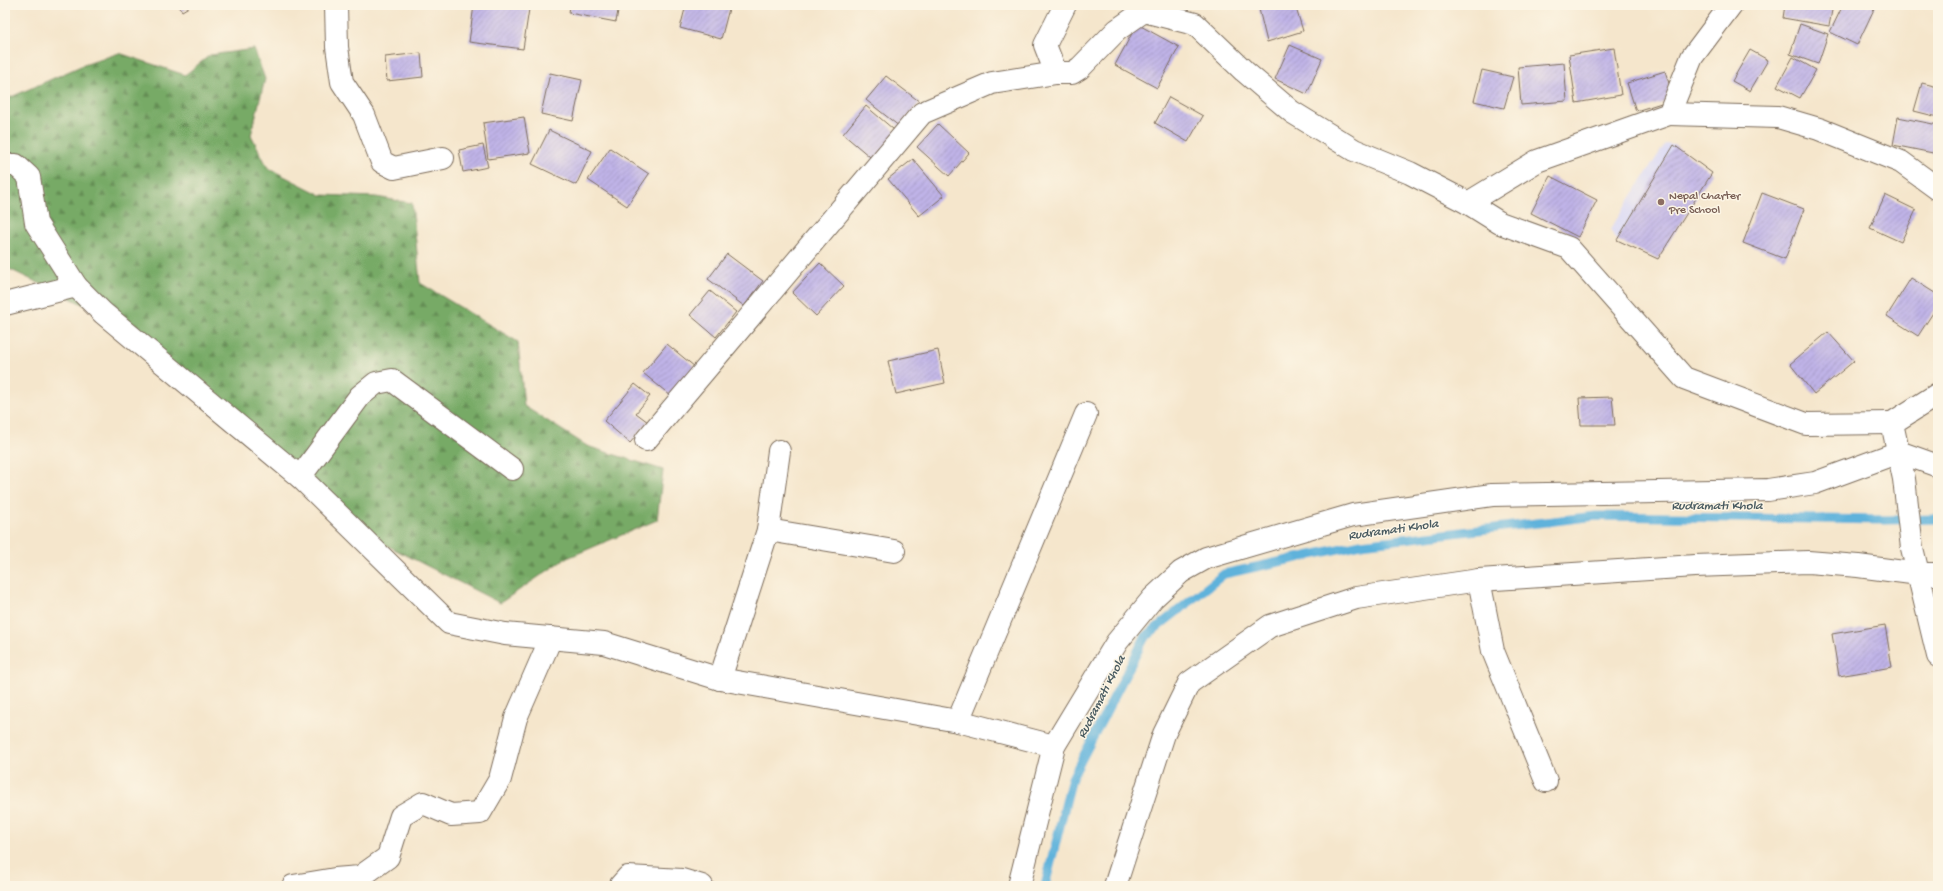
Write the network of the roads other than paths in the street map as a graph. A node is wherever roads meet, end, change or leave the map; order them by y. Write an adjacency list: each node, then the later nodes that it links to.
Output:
1 (336, 5): 7 (street)
2 (1065, 5): 5 (street)
3 (1730, 5): 6 (street)
4 (1143, 8): 5 (street); 10 (street)
5 (1056, 73): 16 (street)
6 (1668, 114): 9 (street); 10 (street)
7 (443, 158)
8 (5, 165): 11 (street)
9 (1938, 189)
10 (1468, 203): 15 (street)
11 (76, 286): 12 (street); 21 (street)
12 (5, 304)
13 (1938, 394): 15 (street)
14 (1086, 414): 29 (street)
15 (1892, 423): 18 (street)
16 (646, 440)
17 (779, 451): 22 (street)
18 (1899, 452): 19 (street); 24 (street); 30 (street)
19 (1938, 466)
20 (512, 469): 21 (street)
21 (300, 477): 26 (street)
22 (768, 530): 23 (street); 28 (street)
23 (894, 550)
24 (1928, 574): 25 (street); 27 (street)
25 (1480, 580): 31 (street); 36 (street)
26 (551, 638): 28 (street); 32 (street)
27 (1938, 656)
28 (720, 679): 29 (street)
29 (958, 721): 30 (street)
30 (1054, 746): 35 (street)
31 (1546, 781)
32 (293, 886)
33 (620, 886): 34 (street)
34 (702, 886)
35 (1018, 886)
36 (1115, 886)

